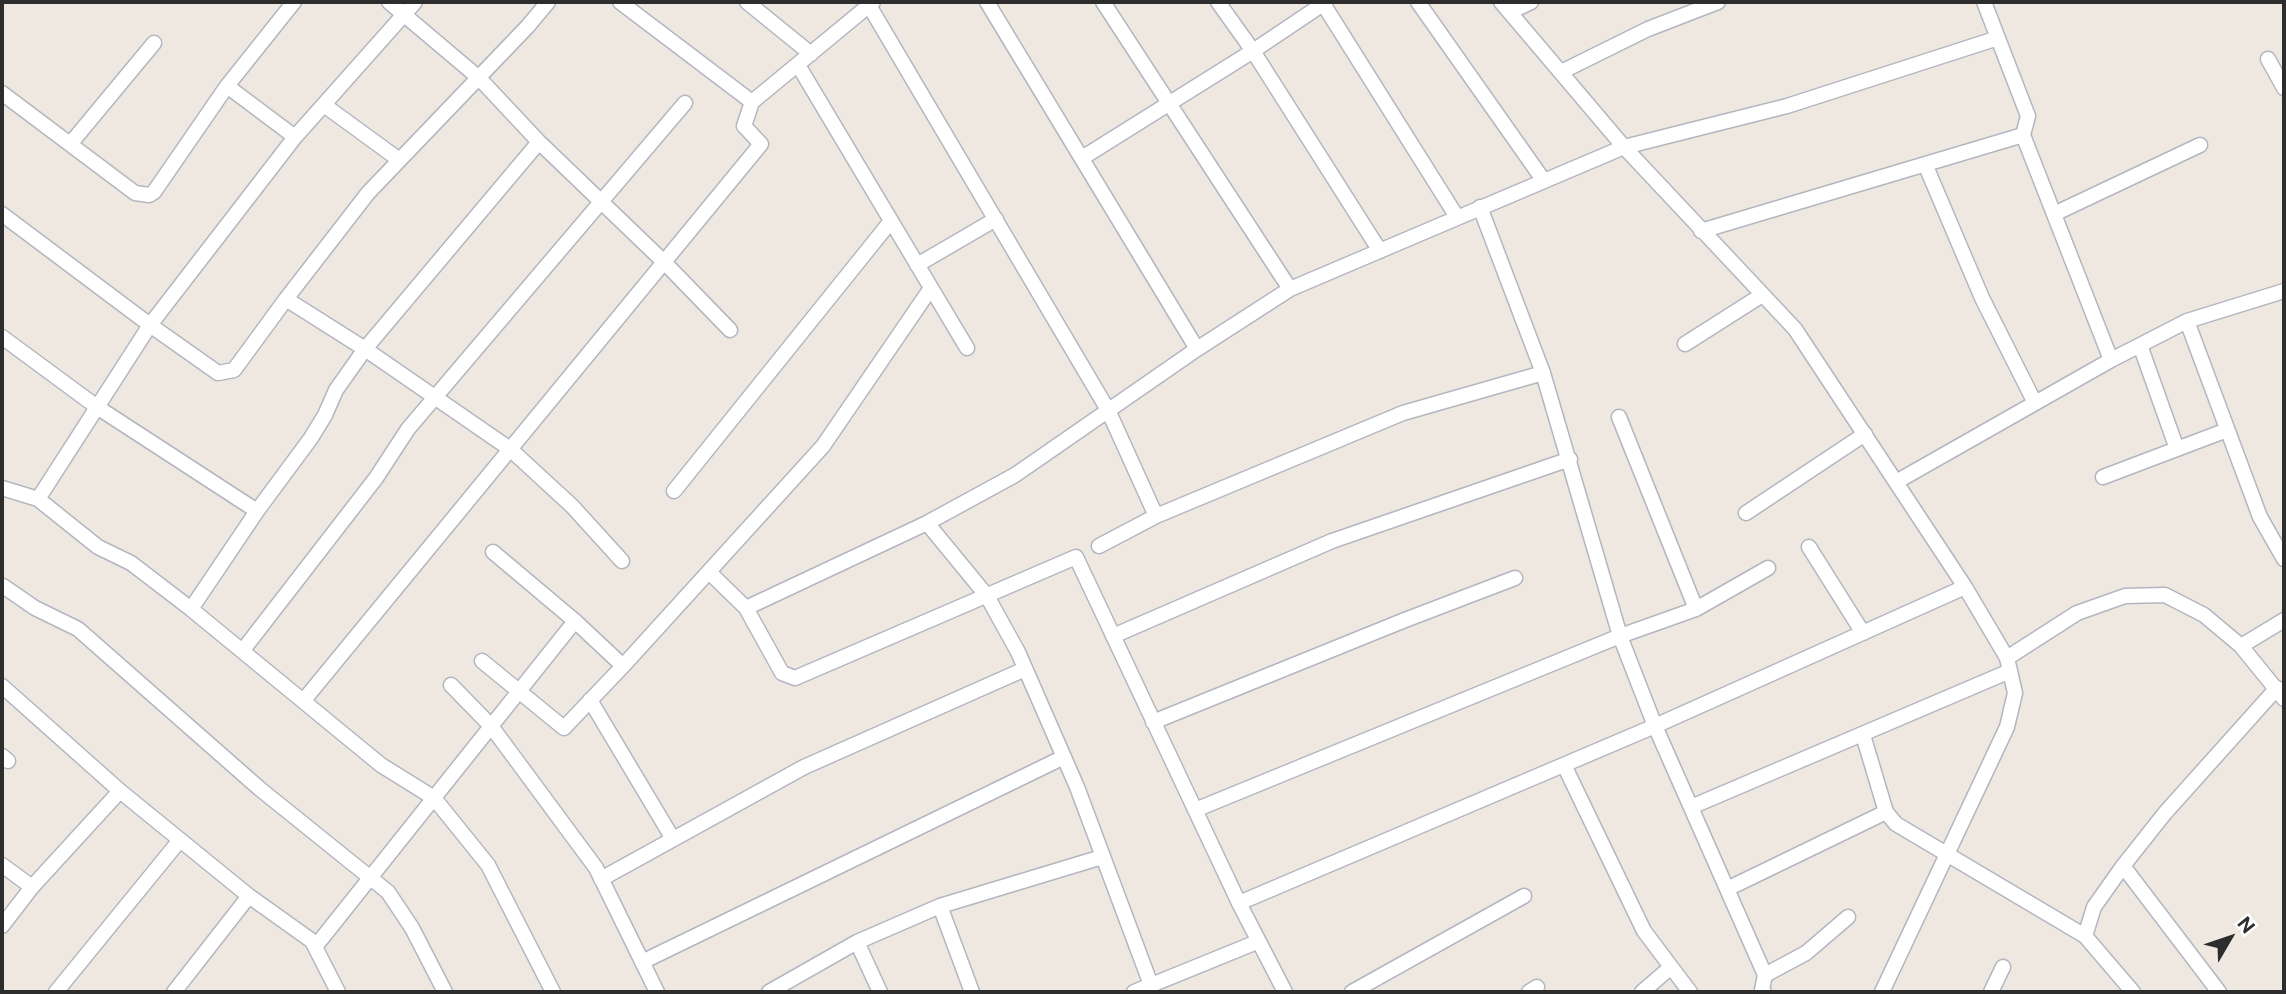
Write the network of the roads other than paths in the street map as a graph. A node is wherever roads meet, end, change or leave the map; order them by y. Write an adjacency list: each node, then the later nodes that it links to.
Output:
1 (294, 2): 26 (street)
2 (389, 2): 17 (street)
3 (415, 2): 17 (street)
4 (548, 2): 25 (street)
5 (620, 2): 29 (street)
6 (747, 2): 21 (street)
7 (987, 2): 39 (street)
8 (1103, 2): 31 (street)
9 (1218, 2): 20 (street)
10 (1324, 2): 20 (street); 47 (street)
11 (1418, 2): 42 (street)
12 (1531, 2): 16 (street)
13 (1718, 2): 24 (street)
14 (1984, 2): 18 (street)
15 (870, 3): 21 (street); 48 (street)
16 (1505, 7): 24 (street)
17 (405, 14): 25 (street); 32 (street)
18 (1998, 38): 33 (street); 38 (street)
19 (154, 43): 36 (street)
20 (1253, 51): 31 (street); 51 (street)
21 (811, 54): 23 (street)
22 (2267, 59): 27 (street)
23 (797, 65): 29 (street); 49 (street)
24 (1561, 72): 38 (street)
25 (479, 78): 35 (street); 40 (street)
26 (227, 86): 34 (street); 36 (street)
27 (2284, 88)
28 (2, 93): 36 (street)
29 (752, 102): 52 (street)
30 (685, 103): 43 (street)
31 (1168, 103): 39 (street); 55 (street)
32 (324, 105): 34 (street); 40 (street)
33 (2023, 135): 41 (street); 46 (street)
34 (295, 137): 60 (street)
35 (539, 142): 43 (street); 66 (street)
36 (71, 143)
37 (2200, 145): 46 (street)
38 (1625, 147): 42 (street); 50 (street)
39 (1082, 158): 67 (street)
40 (398, 159): 58 (street)
41 (1925, 164): 50 (street); 71 (street)
42 (1544, 181): 44 (street)
43 (601, 202): 52 (street); 70 (street)
44 (1480, 207): 47 (street); 69 (street)
45 (2, 214): 60 (street)
46 (2053, 214): 68 (street)
47 (1457, 217): 51 (street)
48 (996, 219): 53 (street); 73 (street)
49 (891, 221): 53 (street); 83 (street)
50 (1701, 231): 57 (street)
51 (1380, 251): 55 (street)
52 (665, 263): 61 (street); 77 (street)
53 (917, 265): 54 (street)
54 (931, 288): 65 (street); 95 (street)
55 (1290, 289): 67 (street)
56 (2284, 291): 59 (street)
57 (1762, 295): 63 (street); 76 (street)
58 (286, 299): 60 (street); 66 (street)
59 (2187, 321): 64 (street); 75 (street)
60 (149, 325): 72 (street)
61 (730, 330)
62 (2, 337): 72 (street)
63 (1685, 344)
64 (2140, 345): 68 (street); 78 (street)
65 (967, 348)
66 (365, 349): 70 (street); 85 (street)
67 (1197, 349): 73 (street)
68 (2111, 360): 71 (street)
69 (1543, 373): 79 (street); 87 (street)
70 (435, 397): 77 (street); 109 (street)
71 (2035, 403): 81 (street)
72 (97, 407): 84 (street); 85 (street)
73 (1108, 410): 87 (street); 88 (street)
74 (1619, 417): 102 (street)
75 (2227, 429): 78 (street); 92 (street)
76 (1865, 434): 81 (street); 86 (street)
77 (510, 449): 93 (street); 118 (street)
78 (2177, 449): 80 (street)
79 (1570, 458): 106 (street); 107 (street)
80 (2103, 477)
81 (1896, 482): 98 (street)
82 (2, 488): 84 (street)
83 (674, 491)
84 (38, 499): 101 (street)
85 (257, 511): 101 (street)
86 (1746, 513)
87 (1156, 516): 89 (street)
88 (927, 523): 99 (street); 100 (street)
89 (1099, 546)
90 (1809, 547): 105 (street)
91 (493, 552): 104 (street)
92 (2284, 559)
93 (622, 561)
94 (1768, 568): 102 (street)
95 (709, 572): 100 (street); 112 (street)
96 (1515, 578): 120 (street)
97 (3, 586): 137 (street)
98 (1965, 587): 105 (street); 111 (street)
99 (987, 596): 100 (street); 106 (street); 113 (street)
100 (746, 608)
101 (191, 609): 109 (street)
102 (1696, 609): 107 (street)
103 (2284, 620): 108 (street)
104 (575, 621): 112 (street); 116 (street)
105 (1863, 633): 122 (street)
106 (1113, 636): 120 (street)
107 (1620, 636): 122 (street); 129 (street)
108 (2241, 646): 111 (street); 117 (street)
109 (243, 650): 118 (street)
110 (482, 661): 116 (street)
111 (2008, 664): 123 (street); 133 (street)
112 (624, 666): 119 (street)
113 (1025, 669): 124 (street); 132 (street)
114 (451, 685): 121 (street)
115 (2, 686): 126 (street)
116 (519, 691): 119 (street); 121 (street)
117 (2281, 693): 136 (street)
118 (304, 700): 127 (street)
119 (590, 701): 132 (street)
120 (1153, 722): 129 (street)
121 (491, 726): 127 (street); 138 (street)
122 (1655, 726): 125 (street); 128 (street)
123 (1863, 735): 128 (street); 130 (street)
124 (1064, 757): 134 (street); 151 (street)
125 (1564, 765): 143 (street); 152 (street)
126 (120, 791): 131 (street); 139 (street)
127 (434, 798): 137 (street); 160 (street)
128 (1691, 807): 140 (street)
129 (1195, 810): 143 (street)
130 (1886, 812): 133 (street); 140 (street)
131 (180, 839): 141 (street); 156 (street)
132 (673, 839): 138 (street)
133 (1946, 855): 147 (street); 171 (street)
134 (1102, 857): 144 (street); 155 (street)
135 (2, 865): 139 (street)
136 (2123, 866): 147 (street); 174 (street)
137 (371, 877): 150 (street); 159 (street)
138 (601, 879): 151 (street)
139 (32, 887): 146 (street)
140 (1727, 889): 154 (street)
141 (249, 896): 150 (street); 157 (street)
142 (1524, 896): 167 (street)
143 (1238, 903): 149 (street)
144 (940, 906): 148 (street); 164 (street)
145 (1848, 917): 154 (street)
146 (2, 926)
147 (2085, 936): 173 (street)
148 (857, 942): 162 (street); 163 (street)
149 (1257, 942): 155 (street); 166 (street)
150 (315, 947): 158 (street)
151 (642, 962): 161 (street)
152 (1671, 967): 168 (street); 169 (street)
153 (2003, 967): 172 (street)
154 (1765, 975): 170 (street)
155 (1151, 985): 165 (street)
156 (56, 992)
157 (174, 992)
158 (338, 992)
159 (445, 992)
160 (553, 992)
161 (657, 992)
162 (769, 992)
163 (880, 992)
164 (972, 992)
165 (1134, 992)
166 (1285, 992)
167 (1352, 992)
168 (1642, 992)
169 (1690, 992)
170 (1764, 992)
171 (1882, 992)
172 (1991, 992)
173 (2133, 992)
174 (2220, 992)

